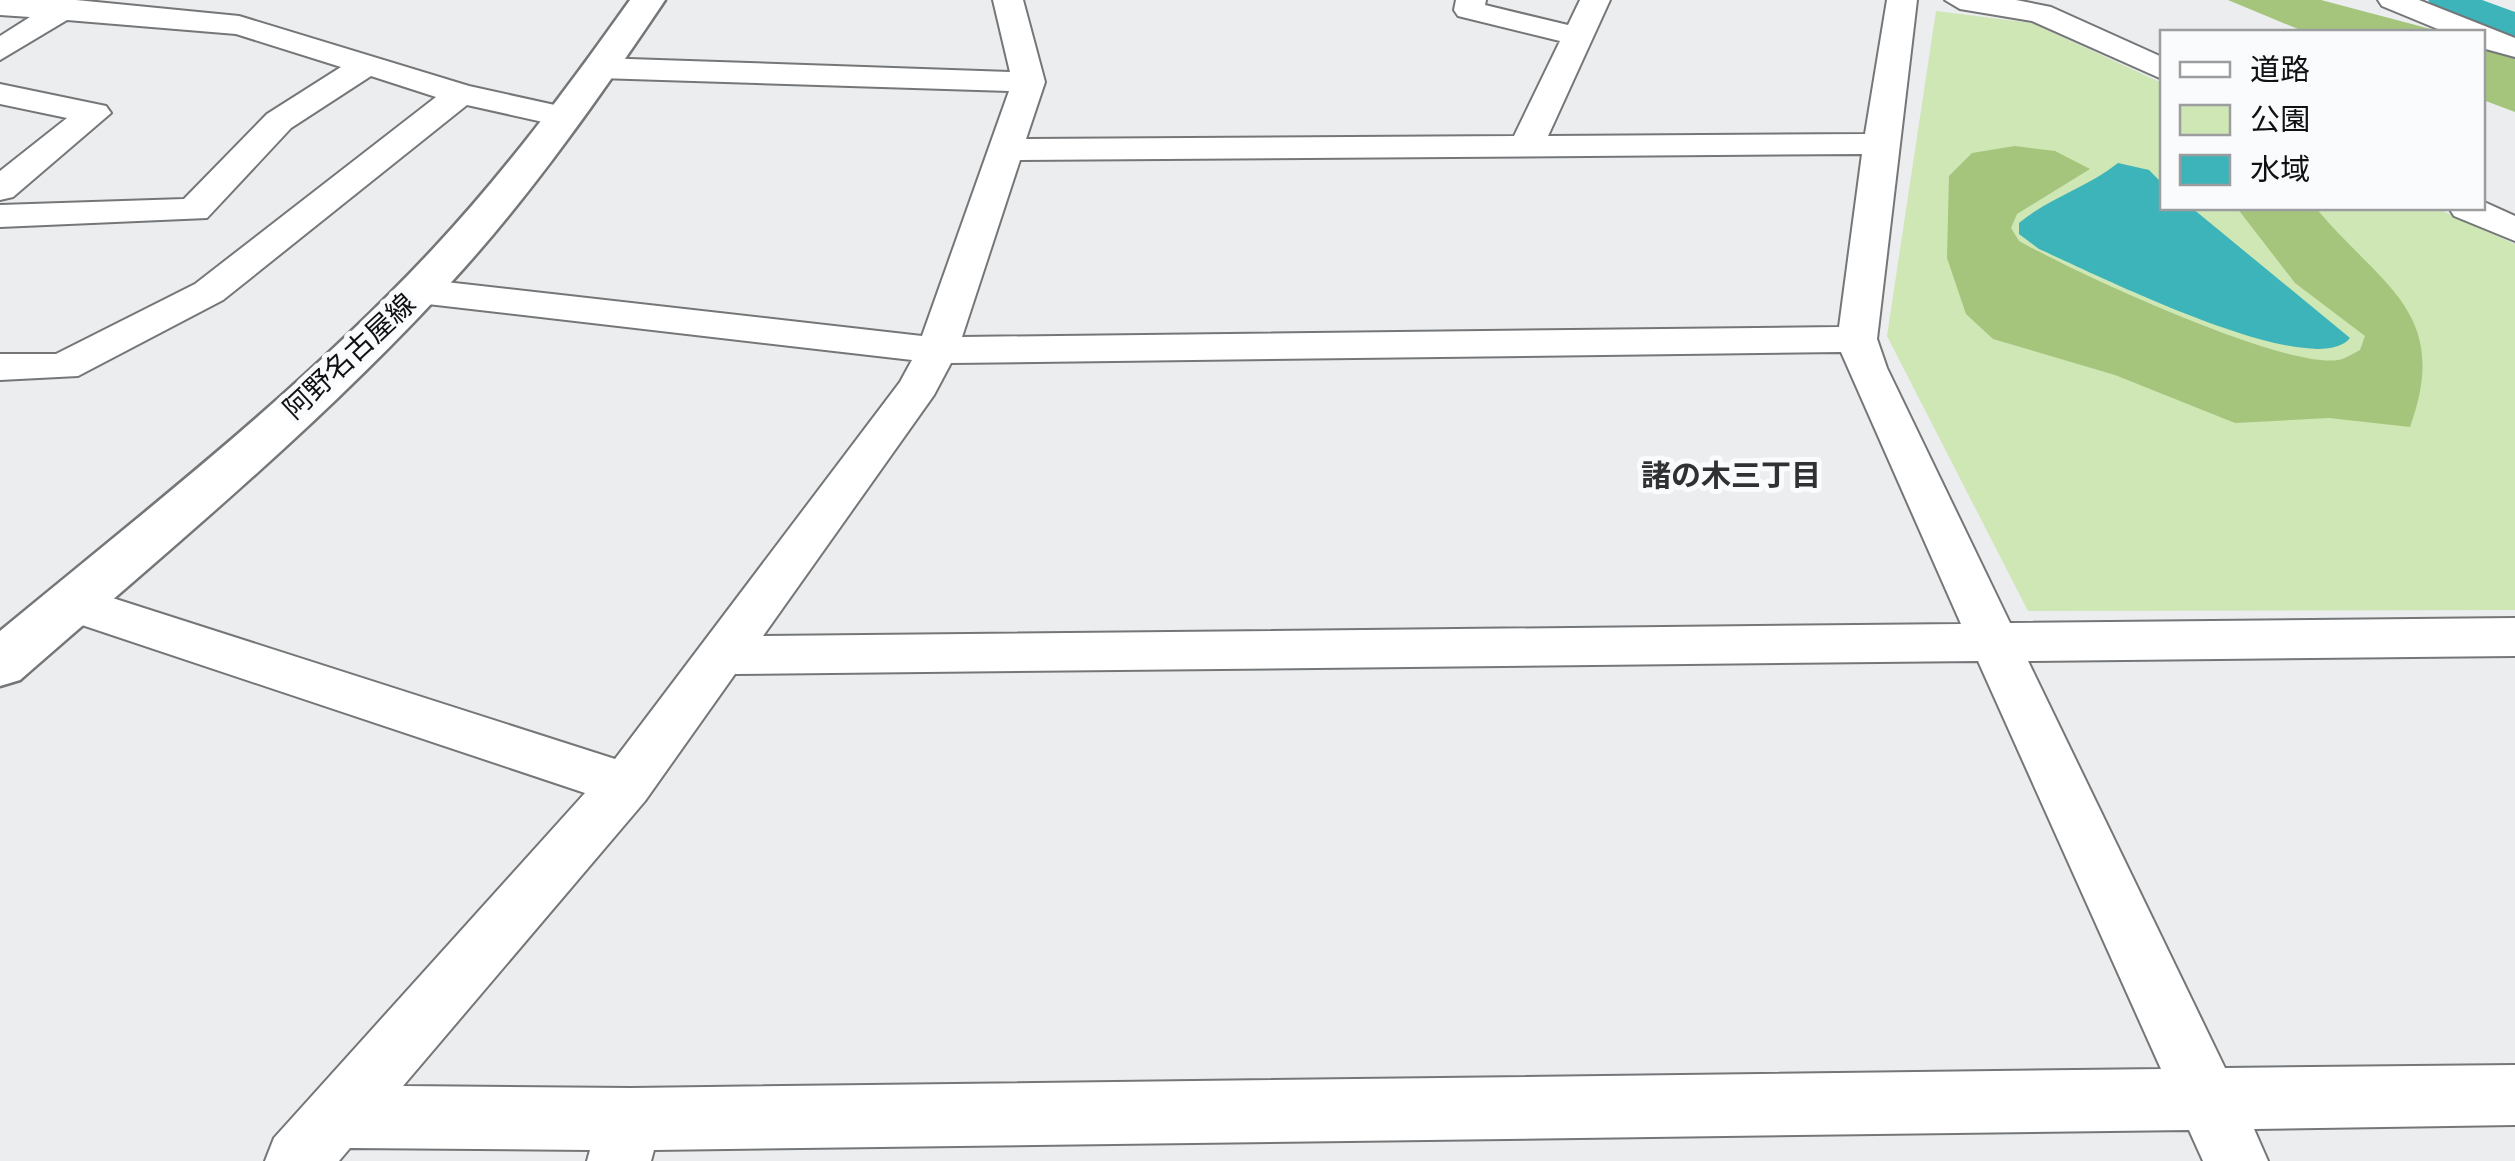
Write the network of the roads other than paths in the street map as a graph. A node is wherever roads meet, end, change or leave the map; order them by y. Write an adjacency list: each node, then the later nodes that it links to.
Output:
1 (648, 0): 17 (main road, 阿野名古屋線)
2 (1008, 0): 18 (street)
3 (1471, 0): 11 (street)
4 (1595, 0): 11 (street)
5 (1902, 0): 22 (street)
6 (1960, 0): 16 (street)
7 (2394, 0): 10 (street)
8 (0, 6): 9 (street)
9 (68, 7): 14 (street); 15 (street)
10 (2466, 30)
11 (1580, 37): 23 (street)
12 (2485, 38): 13 (street)
13 (2515, 48)
14 (0, 50)
15 (367, 66): 20 (street); 27 (street)
16 (2160, 67)
17 (599, 68): 18 (street); 21 (main road, 阿野名古屋線)
18 (1029, 82): 24 (street)
19 (0, 94): 25 (street)
20 (461, 94): 21 (street); 32 (street)
21 (561, 116): 29 (main road, 阿野名古屋線)
22 (1880, 144): 23 (street); 30 (street)
23 (1527, 145): 24 (street)
24 (1005, 150): 31 (street)
25 (0, 189)
26 (2470, 210): 28 (street)
27 (0, 216)
28 (2515, 230)
29 (419, 291): 31 (street); 33 (main road, 阿野名古屋線)
30 (1857, 339): 31 (street); 35 (street)
31 (937, 350): 36 (street)
32 (0, 367)
33 (72, 603): 37 (main road, 阿野名古屋線); 38 (street)
34 (2515, 637): 35 (street)
35 (1993, 646): 36 (street); 40 (street)
36 (726, 655): 38 (street)
37 (0, 664)
38 (626, 785): 41 (street)
39 (2515, 1095): 40 (street)
40 (2207, 1098): 42 (street); 43 (street)
41 (316, 1139): 42 (street)
42 (625, 1140)
43 (2236, 1161)

